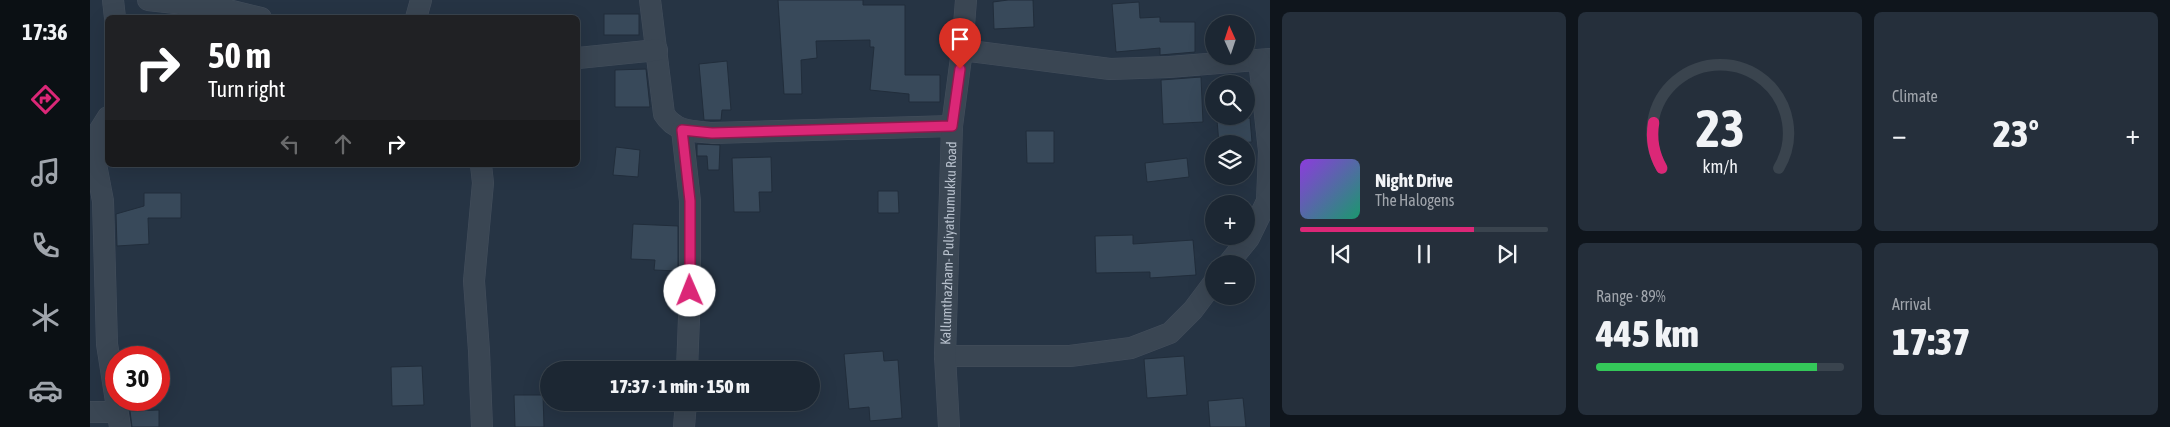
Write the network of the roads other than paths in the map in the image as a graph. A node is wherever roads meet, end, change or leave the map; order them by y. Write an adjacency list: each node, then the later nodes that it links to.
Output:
1 (113, 0): 6 (street)
2 (148, 0): 7 (street)
3 (422, 0): 8 (street)
4 (650, 0): 9 (street)
5 (966, 0): 10 (street, Kallumthazham- Puliyathumukku Road)
6 (115, 15)
7 (249, 15)
8 (417, 15)
9 (657, 50): 11 (street); 15 (street)
10 (962, 50): 12 (street); 14 (street, Kallumthazham- Puliyathumukku Road)
11 (580, 58)
12 (1264, 59): 18 (street)
13 (105, 122): 17 (street)
14 (952, 126): 15 (street); 21 (street, Kallumthazham- Puliyathumukku Road)
15 (682, 130): 22 (street)
16 (481, 167): 26 (street)
17 (98, 254): 19 (street); 25 (street)
18 (1235, 255)
19 (90, 273)
20 (1205, 294): 21 (street)
21 (945, 356): 28 (street, Kallumthazham- Puliyathumukku Road)
22 (687, 361)
23 (685, 411): 27 (street)
24 (90, 412): 25 (street)
25 (118, 420)
26 (482, 427)
27 (684, 427)
28 (949, 427)

